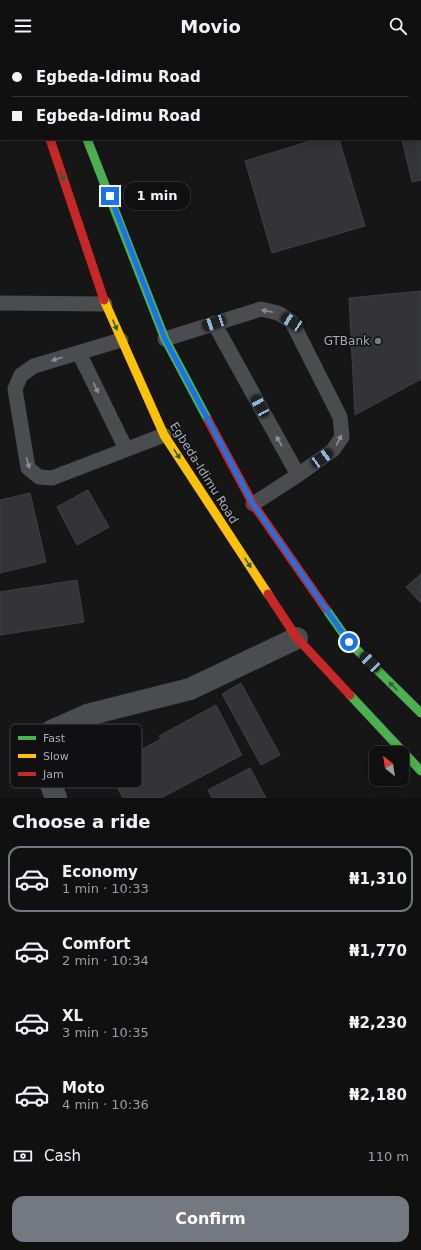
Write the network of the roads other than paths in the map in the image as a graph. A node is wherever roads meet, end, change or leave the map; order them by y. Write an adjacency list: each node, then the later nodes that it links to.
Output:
1 (50, 140): 4 (main road, Egbeda-Idimu Road, one-way to 4)
2 (87, 140): 6 (main road, Egbeda-Idimu Road)
3 (0, 303): 4 (lane)
4 (105, 304): 7 (main road, Egbeda-Idimu Road, one-way to 7)
5 (214, 323): 6 (lane); 11 (lane, one-way to 5); 11 (lane, one-way to 5)
6 (165, 339): 12 (main road, Egbeda-Idimu Road)
7 (121, 340): 8 (lane); 9 (main road, Egbeda-Idimu Road)
8 (78, 353): 10 (lane, one-way to 10); 10 (lane, one-way to 10)
9 (164, 435): 10 (lane); 13 (main road, Egbeda-Idimu Road, one-way to 13)
10 (126, 449)
11 (298, 475): 12 (lane)
12 (253, 504): 14 (main road, Egbeda-Idimu Road, one-way to 12)
13 (297, 638): 15 (street); 16 (main road, Egbeda-Idimu Road)
14 (421, 713)
15 (67, 724)
16 (421, 771)
17 (52, 788): 18 (street)
18 (56, 798)

